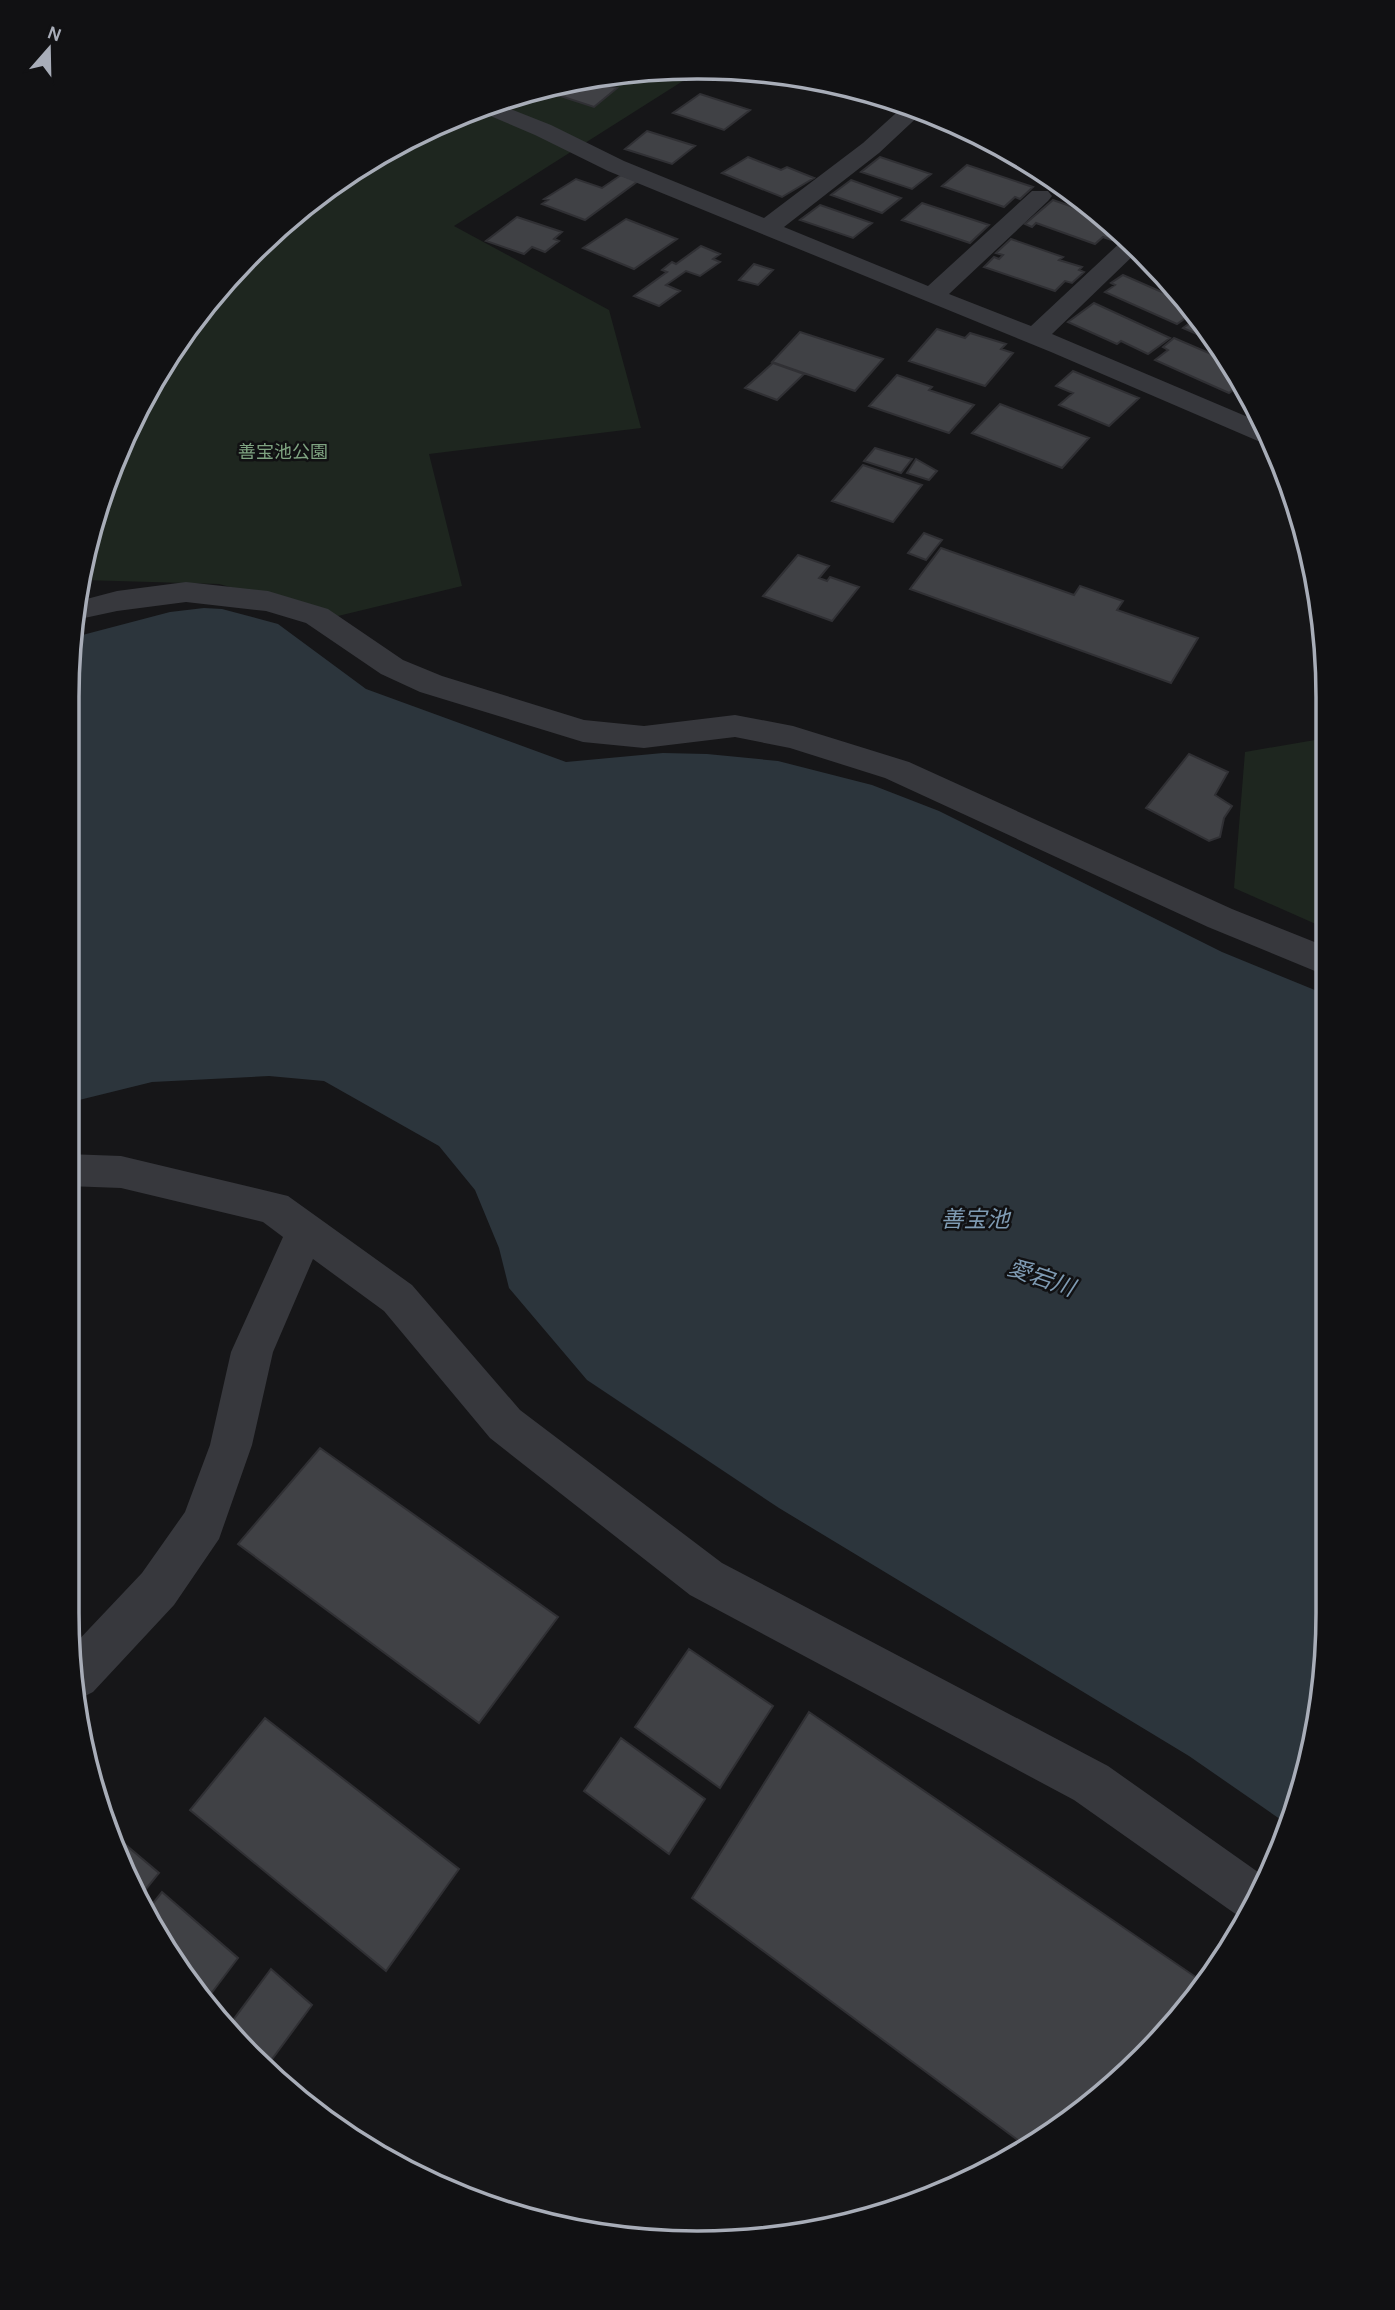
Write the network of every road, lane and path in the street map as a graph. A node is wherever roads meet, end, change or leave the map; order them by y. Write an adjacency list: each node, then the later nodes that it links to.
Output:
1 (498, 112): 4 (street)
2 (906, 116): 4 (street)
3 (1040, 195): 6 (street)
4 (767, 228): 6 (street)
5 (1125, 250): 7 (street)
6 (932, 296): 7 (street)
7 (1035, 336): 8 (street)
8 (1247, 414)
9 (85, 609): 10 (street)
10 (1316, 957)
11 (79, 1170): 12 (street)
12 (305, 1231): 13 (street); 14 (street)
13 (82, 1671)
14 (1248, 1894)

